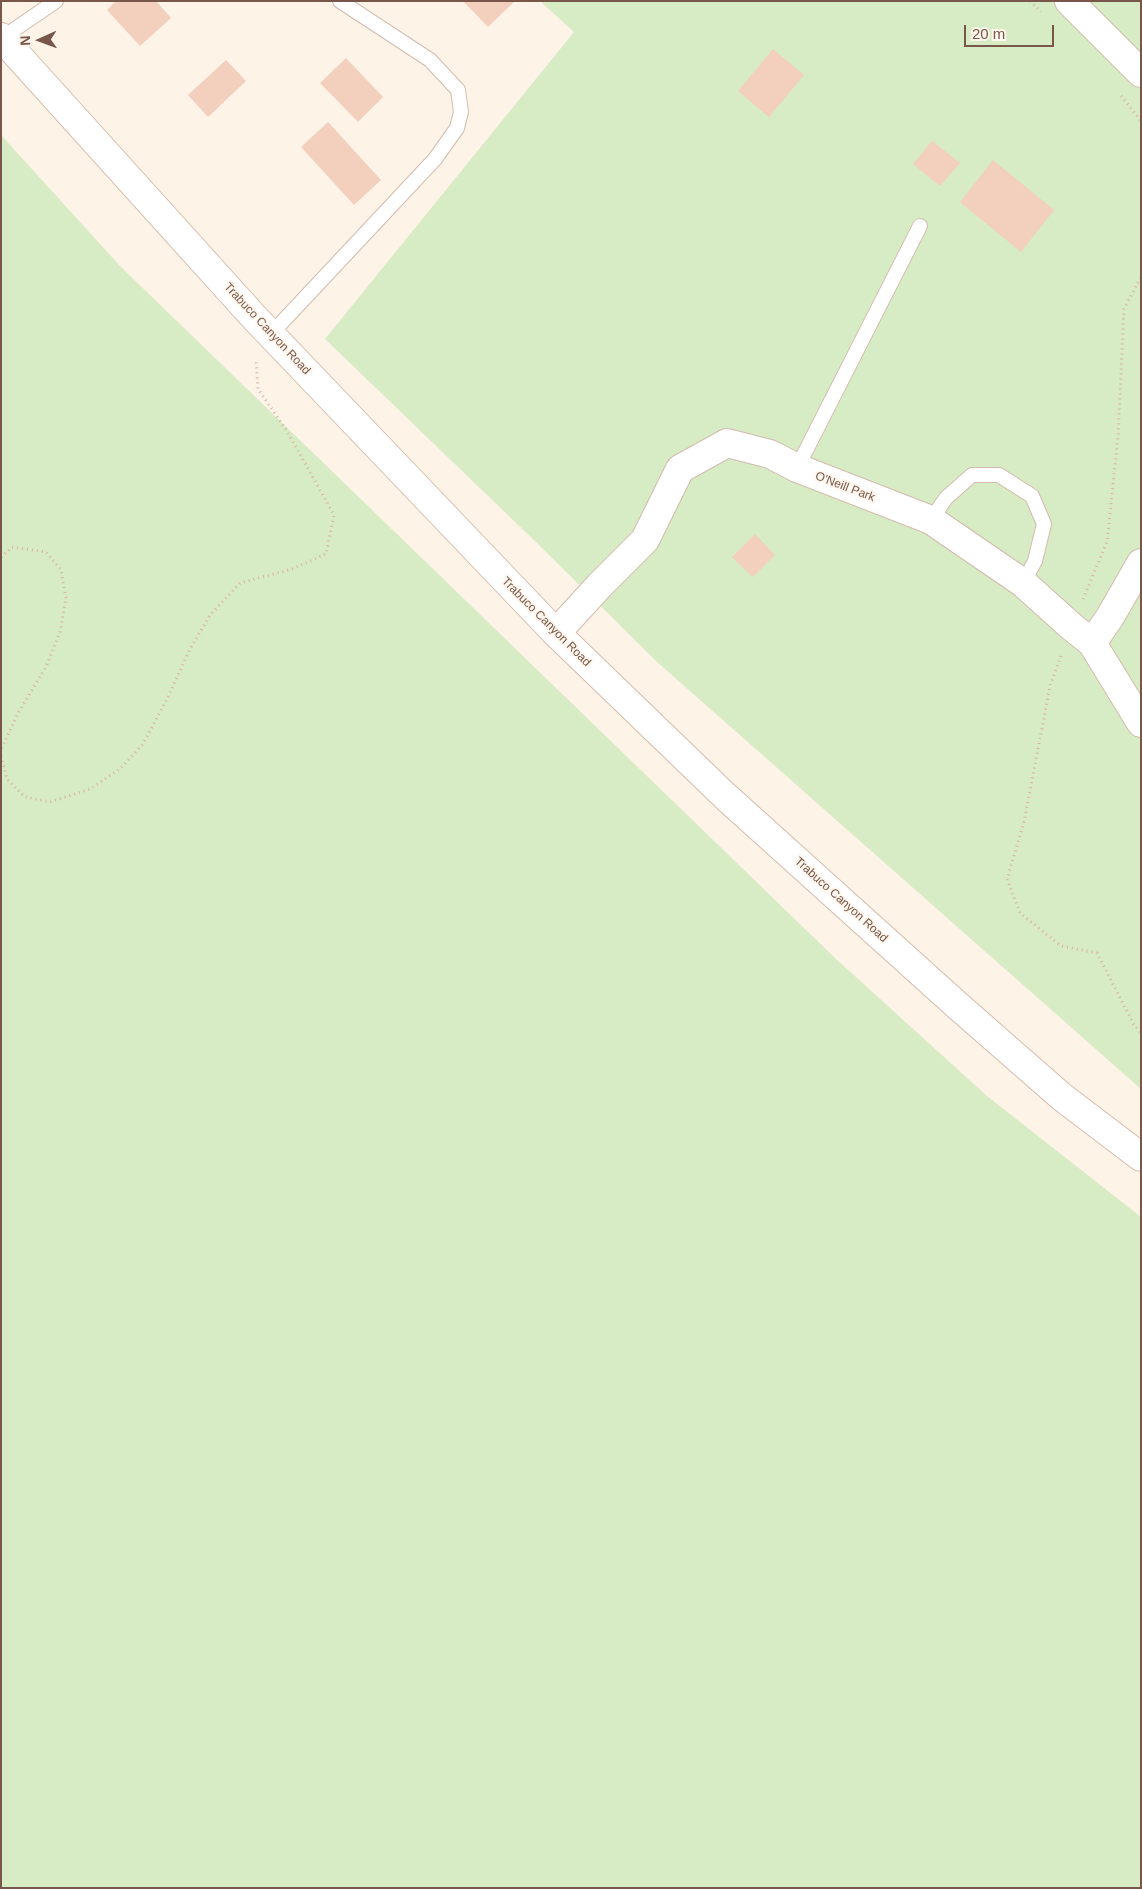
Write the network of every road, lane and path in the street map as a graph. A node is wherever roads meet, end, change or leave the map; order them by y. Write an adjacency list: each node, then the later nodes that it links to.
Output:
1 (56, 1): 4 (lane)
2 (340, 1): 7 (lane)
3 (1069, 1): 5 (main road)
4 (2, 38): 7 (main road, Trabuco Canyon Road)
5 (1141, 72)
6 (920, 226): 8 (lane)
7 (262, 325): 13 (main road, Trabuco Canyon Road); 17 (path)
8 (797, 468): 9 (main road, O'Neill Park); 13 (main road, O'Neill Park)
9 (931, 520): 12 (main road, O'Neill Park); 12 (lane)
10 (1, 557): 16 (path)
11 (1141, 563): 14 (main road)
12 (1023, 583): 14 (main road, O'Neill Park)
13 (556, 633): 18 (main road, Trabuco Canyon Road)
14 (1092, 643): 15 (main road, O'Neill Park)
15 (1141, 723)
16 (1, 750)
17 (1, 756)
18 (1141, 1157)

